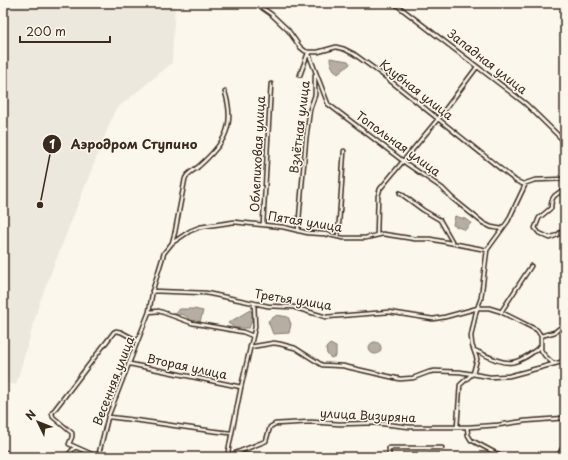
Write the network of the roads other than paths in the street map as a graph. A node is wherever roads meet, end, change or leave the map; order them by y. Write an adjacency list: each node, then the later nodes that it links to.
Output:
1 (394, 3): 4 (street, Западная улица)
2 (261, 8): 3 (street)
3 (308, 52): 5 (street, Топольная улица); 6 (street, Взлётная улица); 9 (street, Клубная улица)
4 (477, 67): 9 (street); 10 (street, Западная улица)
5 (316, 74): 12 (street, Топольная улица); 20 (street, Взлётная улица)
6 (300, 75)
7 (271, 84): 17 (street, Облепиховая улица)
8 (225, 92): 23 (street)
9 (438, 119): 12 (street); 14 (street, Клубная улица)
10 (565, 142)
11 (344, 151): 22 (street)
12 (403, 161): 18 (street, Топольная улица); 21 (street)
13 (565, 179): 14 (street)
14 (526, 183): 18 (street)
15 (565, 189): 19 (street)
16 (400, 193): 24 (street)
17 (263, 224): 20 (street, Пятая улица); 23 (street, Пятая улица)
18 (502, 229): 25 (street)
19 (565, 229)
20 (298, 231): 22 (street, Пятая улица)
21 (377, 235): 22 (street, Пятая улица); 24 (street, Пятая улица)
22 (338, 237)
23 (172, 243): 27 (street)
24 (454, 243): 25 (street, Пятая улица)
25 (487, 250): 29 (street)
26 (531, 266): 31 (street)
27 (152, 291): 28 (street, Третья улица); 30 (street, Весенняя улица)
28 (254, 304): 29 (street, Третья улица); 33 (street)
29 (478, 308): 31 (street); 38 (street)
30 (149, 312): 33 (street); 35 (street, Весенняя улица)
31 (501, 312): 34 (street)
32 (565, 324): 34 (street)
33 (253, 336): 37 (street)
34 (541, 336): 36 (street)
35 (138, 341): 40 (street, Весенняя улица); 50 (street)
36 (541, 346): 38 (street); 41 (street)
37 (250, 347): 42 (street); 43 (street)
38 (474, 350): 42 (street)
39 (565, 361): 41 (street)
40 (130, 364): 43 (street, Вторая улица); 44 (street, Весенняя улица)
41 (554, 364): 42 (street)
42 (473, 374): 46 (street)
43 (241, 387): 48 (street)
44 (108, 417): 48 (street); 55 (street, Весенняя улица)
45 (565, 418): 47 (street, улица Визиряна)
46 (457, 427): 47 (street, улица Визиряна); 52 (street, улица Визиряна)
47 (466, 427): 59 (street)
48 (231, 433): 53 (street)
49 (565, 444): 60 (street)
50 (75, 447): 54 (street); 55 (street)
51 (442, 448): 58 (street)
52 (233, 454): 53 (street); 57 (street)
53 (227, 456)
54 (66, 457)
55 (98, 457): 56 (street)
56 (137, 457)
57 (270, 457)
58 (389, 457)
59 (503, 457)
60 (558, 457)

